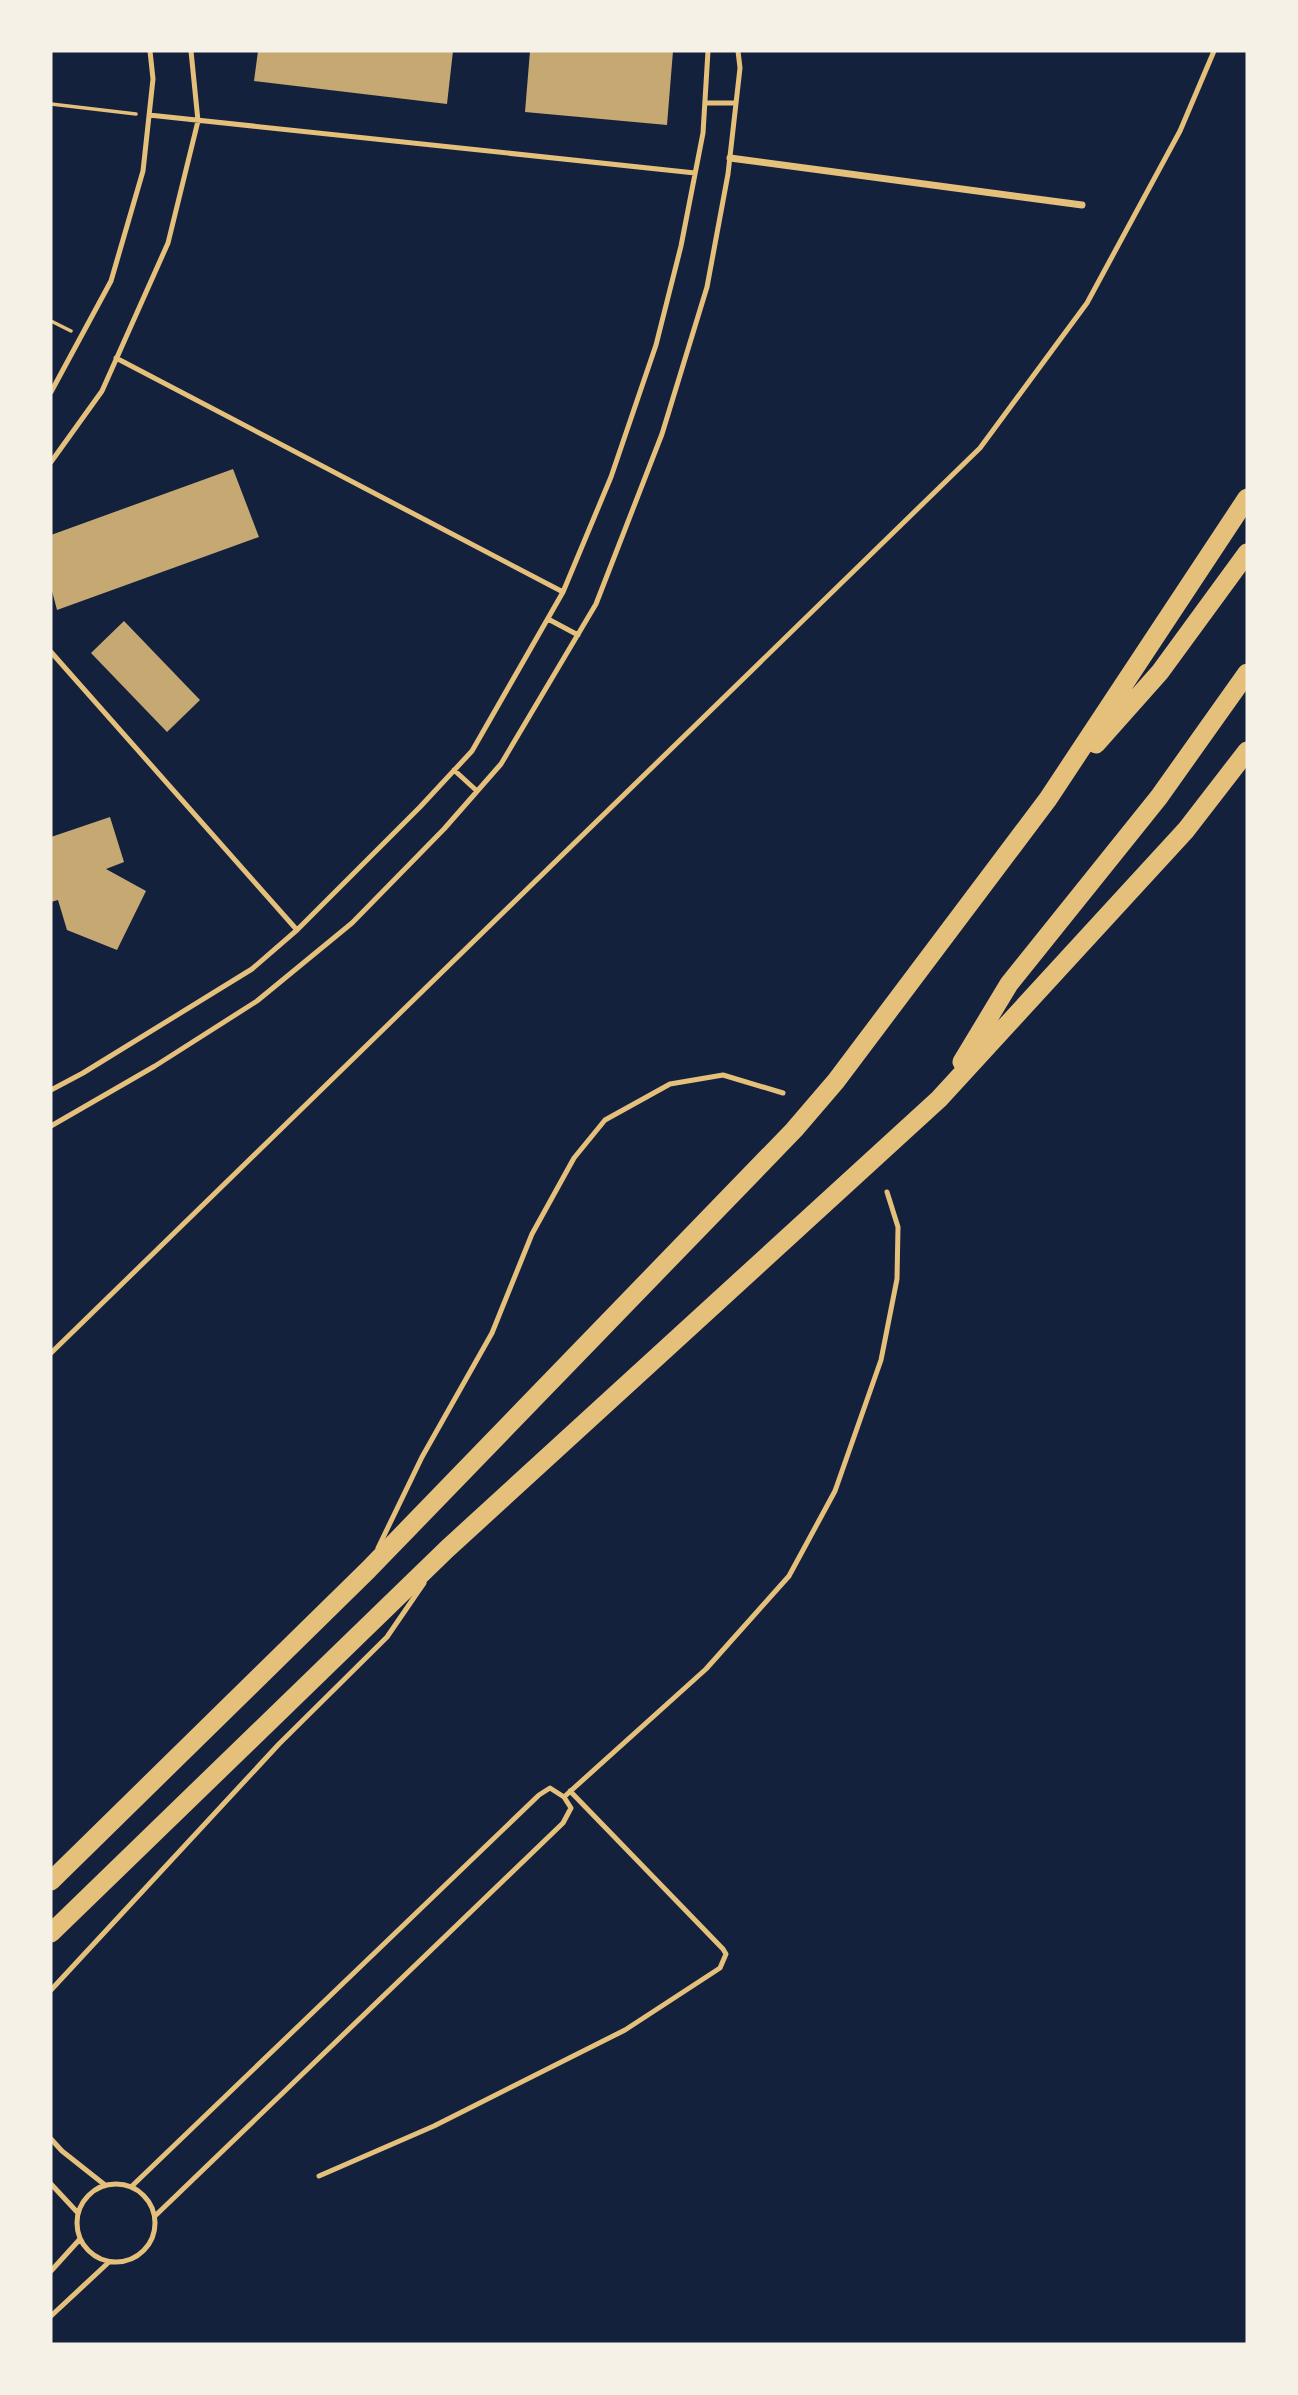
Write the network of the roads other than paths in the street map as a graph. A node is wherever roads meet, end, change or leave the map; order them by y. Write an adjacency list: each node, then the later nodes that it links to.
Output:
1 (150, 51): 8 (lane)
2 (191, 51): 9 (lane)
3 (708, 51): 6 (lane)
4 (738, 51): 7 (lane)
5 (1214, 51): 33 (lane)
6 (705, 103): 7 (lane); 11 (lane)
7 (736, 103): 10 (lane)
8 (149, 115): 9 (lane); 14 (lane)
9 (198, 121): 11 (lane); 13 (lane)
10 (730, 158): 12 (street); 20 (lane)
11 (695, 173): 18 (lane)
12 (1082, 205)
13 (116, 358): 15 (lane); 18 (lane)
14 (51, 392)
15 (51, 462)
16 (1247, 498): 26 (highway)
17 (1247, 553): 26 (highway)
18 (563, 592): 19 (lane)
19 (548, 619): 20 (lane); 24 (lane)
20 (578, 635): 25 (lane)
21 (51, 652): 27 (lane)
22 (1247, 673): 30 (highway)
23 (1247, 751): 30 (highway)
24 (454, 770): 25 (lane); 27 (lane)
25 (477, 791): 31 (lane)
26 (1048, 799): 35 (highway)
27 (297, 930): 28 (lane)
28 (51, 1090)
29 (783, 1093): 35 (lane)
30 (939, 1099): 34 (highway)
31 (51, 1126)
32 (887, 1192): 36 (lane)
33 (51, 1353)
34 (447, 1549): 39 (highway); 40 (lane)
35 (368, 1570): 38 (highway)
36 (570, 1791): 37 (lane); 42 (lane)
37 (564, 1797): 45 (lane); 47 (lane)
38 (51, 1881)
39 (51, 1933)
40 (51, 1990)
41 (51, 2139): 44 (lane)
42 (319, 2176)
43 (51, 2184): 46 (lane)
44 (105, 2185): 45 (lane); 46 (lane)
45 (131, 2187): 47 (lane)
46 (78, 2213): 48 (lane)
47 (155, 2216): 49 (lane)
48 (80, 2239): 49 (lane); 50 (lane)
49 (109, 2262): 51 (lane)
50 (51, 2271)
51 (51, 2316)

